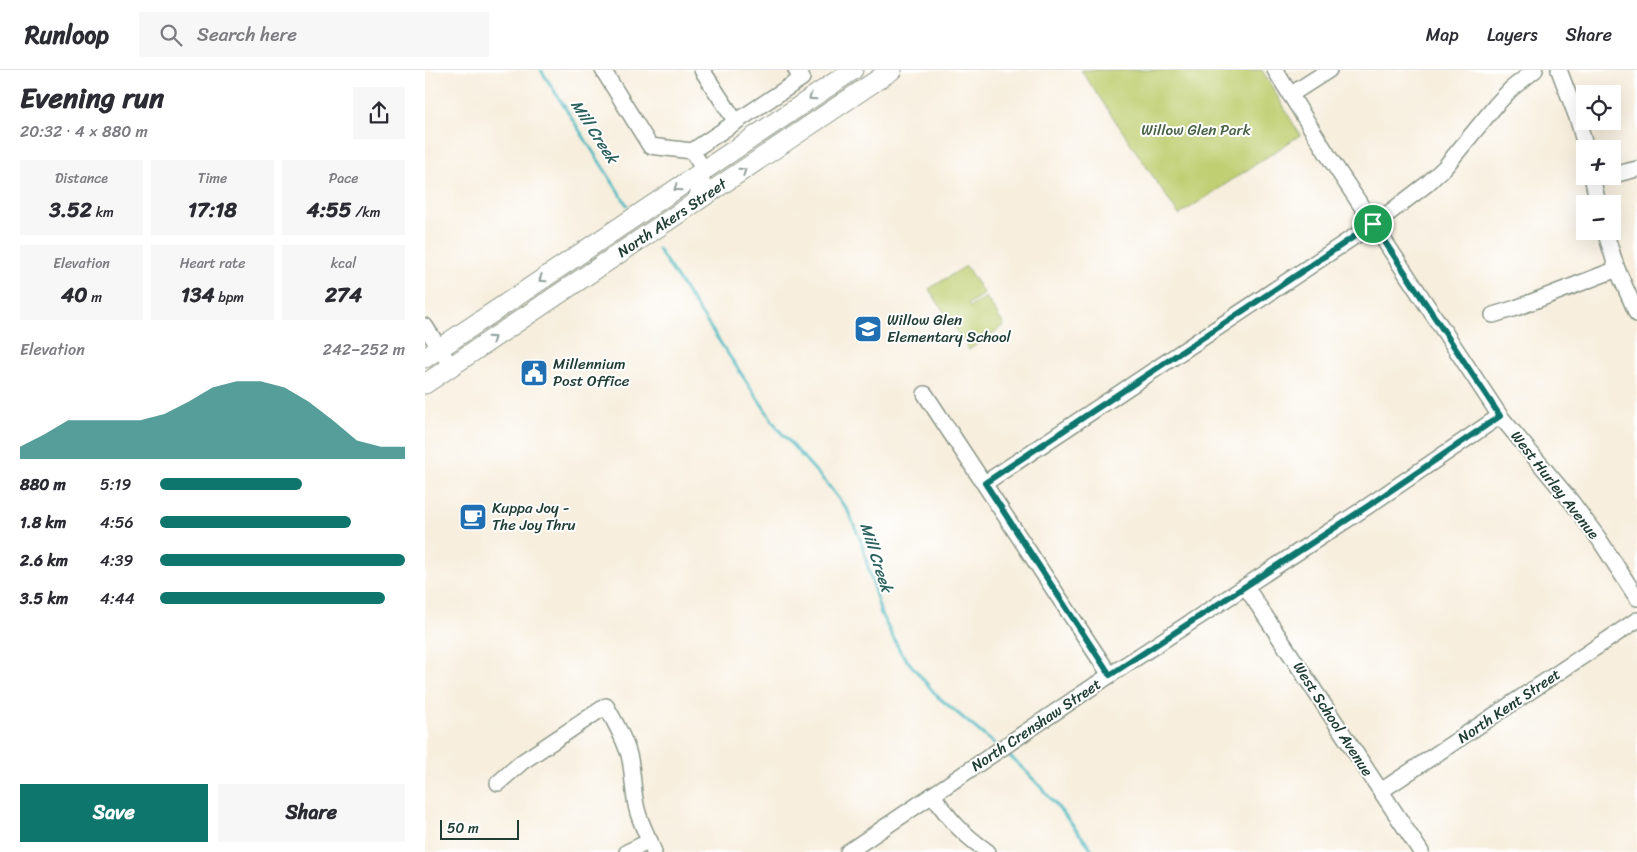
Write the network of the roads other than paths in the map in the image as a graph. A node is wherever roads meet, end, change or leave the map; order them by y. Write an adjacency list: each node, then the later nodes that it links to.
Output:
1 (603, 70): 13 (street)
2 (702, 70): 11 (street)
3 (797, 70): 11 (street)
4 (853, 70): 15 (main road, North Akers Street, one-way to 15)
5 (892, 70): 17 (main road, North Akers Street, one-way to 5)
6 (1275, 70): 10 (street, West Hurley Avenue)
7 (1329, 70): 10 (street)
8 (1535, 70): 18 (street)
9 (1559, 70): 12 (street)
10 (1290, 95): 18 (street, West Hurley Avenue)
11 (736, 122): 13 (street)
12 (1584, 140)
13 (693, 151): 15 (street)
14 (1637, 169): 16 (street)
15 (704, 170): 17 (street); 24 (main road, North Akers Street, one-way to 24)
16 (1621, 173)
17 (693, 205): 25 (main road, North Akers Street, one-way to 17)
18 (1373, 224): 27 (street, West Hurley Avenue); 28 (street)
19 (1608, 240): 20 (street)
20 (1617, 269): 21 (street); 22 (street)
21 (1637, 314)
22 (1493, 315)
23 (425, 326): 24 (street)
24 (429, 354): 25 (street)
25 (438, 375)
26 (925, 394): 28 (street)
27 (1500, 416): 29 (street, North Crenshaw Street); 30 (street, West Hurley Avenue)
28 (985, 483): 32 (street)
29 (1246, 586): 32 (street, North Crenshaw Street); 34 (street, West School Avenue)
30 (1637, 598)
31 (1637, 620): 34 (street, North Kent Street)
32 (1110, 675): 35 (street, North Crenshaw Street)
33 (498, 783): 36 (street)
34 (1381, 791): 40 (street, West School Avenue)
35 (933, 795): 38 (street, North Crenshaw Street); 39 (street)
36 (652, 846): 37 (street)
37 (627, 852)
38 (848, 852)
39 (988, 852)
40 (1421, 852)

